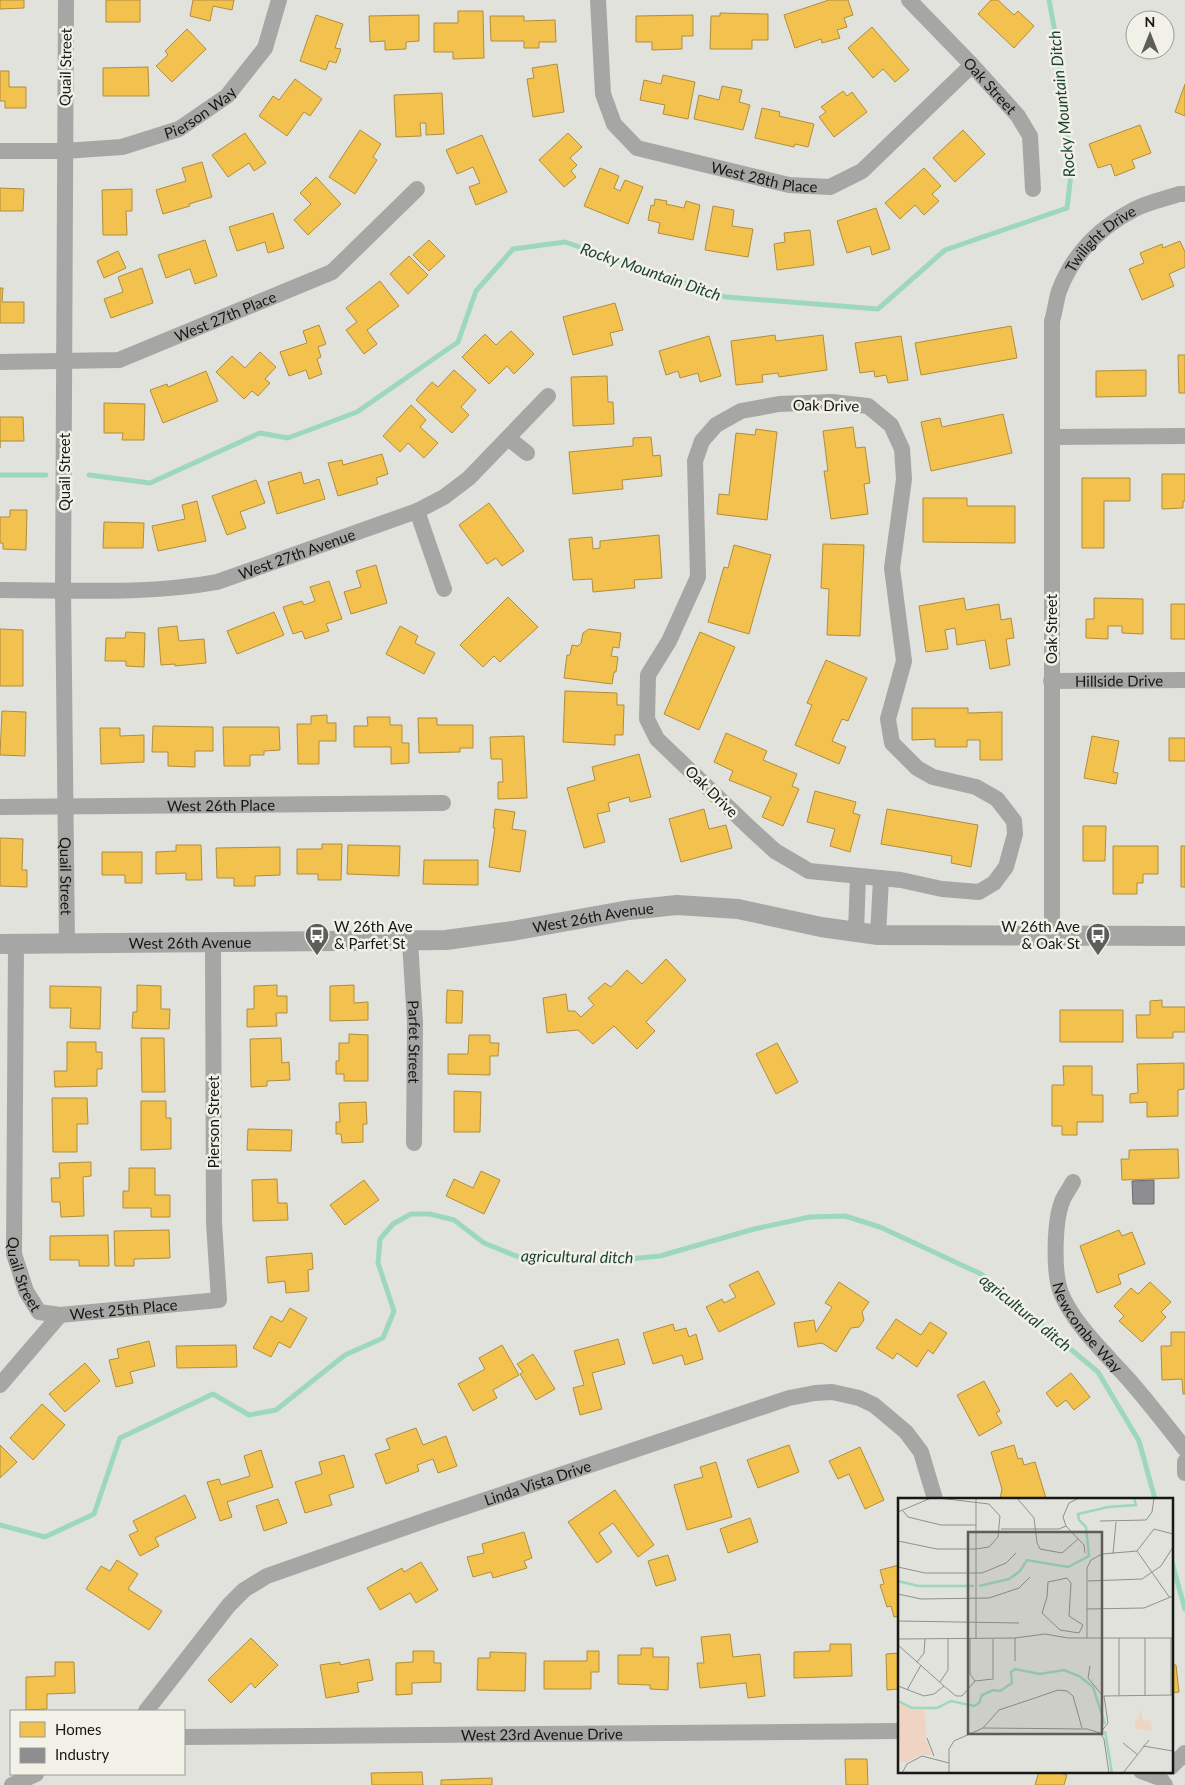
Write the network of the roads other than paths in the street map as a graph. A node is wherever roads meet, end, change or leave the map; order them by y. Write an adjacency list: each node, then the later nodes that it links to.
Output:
1 (66, 0): 7 (street, Quail Street)
2 (279, 0): 7 (street, Pierson Way)
3 (598, 0): 5 (street, West 28th Place)
4 (909, 0): 5 (street, Oak Street)
5 (972, 65): 9 (street, Oak Street)
6 (0, 151): 7 (street, Pierson Way)
7 (64, 152): 13 (street, Quail Street)
8 (418, 189): 13 (street, West 27th Place)
9 (1033, 189)
10 (1185, 194): 11 (street, Twilight Drive)
11 (1052, 321): 16 (street, Oak Street)
12 (0, 362): 13 (street, West 27th Place)
13 (64, 362): 22 (street, Quail Street)
14 (548, 396): 17 (street, West 27th Avenue)
15 (1185, 436): 16 (street)
16 (1053, 437): 24 (street, Oak Street)
17 (508, 438): 18 (street); 19 (street, West 27th Avenue)
18 (527, 453)
19 (417, 511): 20 (street); 22 (street, West 27th Avenue)
20 (444, 589)
21 (0, 590): 22 (street, West 27th Avenue)
22 (63, 590): 27 (street, Quail Street)
23 (1185, 680): 24 (street, Hillside Drive)
24 (1051, 681): 32 (street, Oak Street)
25 (443, 803): 27 (street, West 26th Place)
26 (0, 806): 27 (street, West 26th Place)
27 (66, 806): 35 (street, Quail Street)
28 (858, 876): 29 (street, Oak Drive); 29 (street, Oak Drive); 30 (street)
29 (881, 879): 31 (street)
30 (856, 932): 31 (street, West 26th Avenue); 34 (street, West 26th Avenue)
31 (878, 935): 32 (street, West 26th Avenue)
32 (1052, 936): 33 (street, West 26th Avenue)
33 (1185, 936)
34 (410, 942): 36 (street, West 26th Avenue); 38 (street, Parfet Street)
35 (67, 943): 36 (street, West 26th Avenue); 37 (street, West 26th Avenue)
36 (213, 943): 40 (street, Pierson Street)
37 (8, 944): 41 (street, Quail Street)
38 (414, 1143)
39 (1073, 1182): 43 (street, Newcombe Way)
40 (219, 1300): 41 (street, West 25th Place)
41 (60, 1315): 42 (street, West 25th Place)
42 (0, 1385)
43 (1185, 1449)
44 (1185, 1462): 45 (street)
45 (1185, 1473)
46 (935, 1498): 47 (street, Linda Vista Drive)
47 (147, 1710)
48 (898, 1731): 49 (street, West 23rd Avenue Drive)
49 (185, 1737)
50 (1185, 1753): 51 (street)
51 (1172, 1765)
52 (1144, 1772): 54 (street)
53 (34, 1775): 55 (street)
54 (1164, 1778)
55 (12, 1785)

